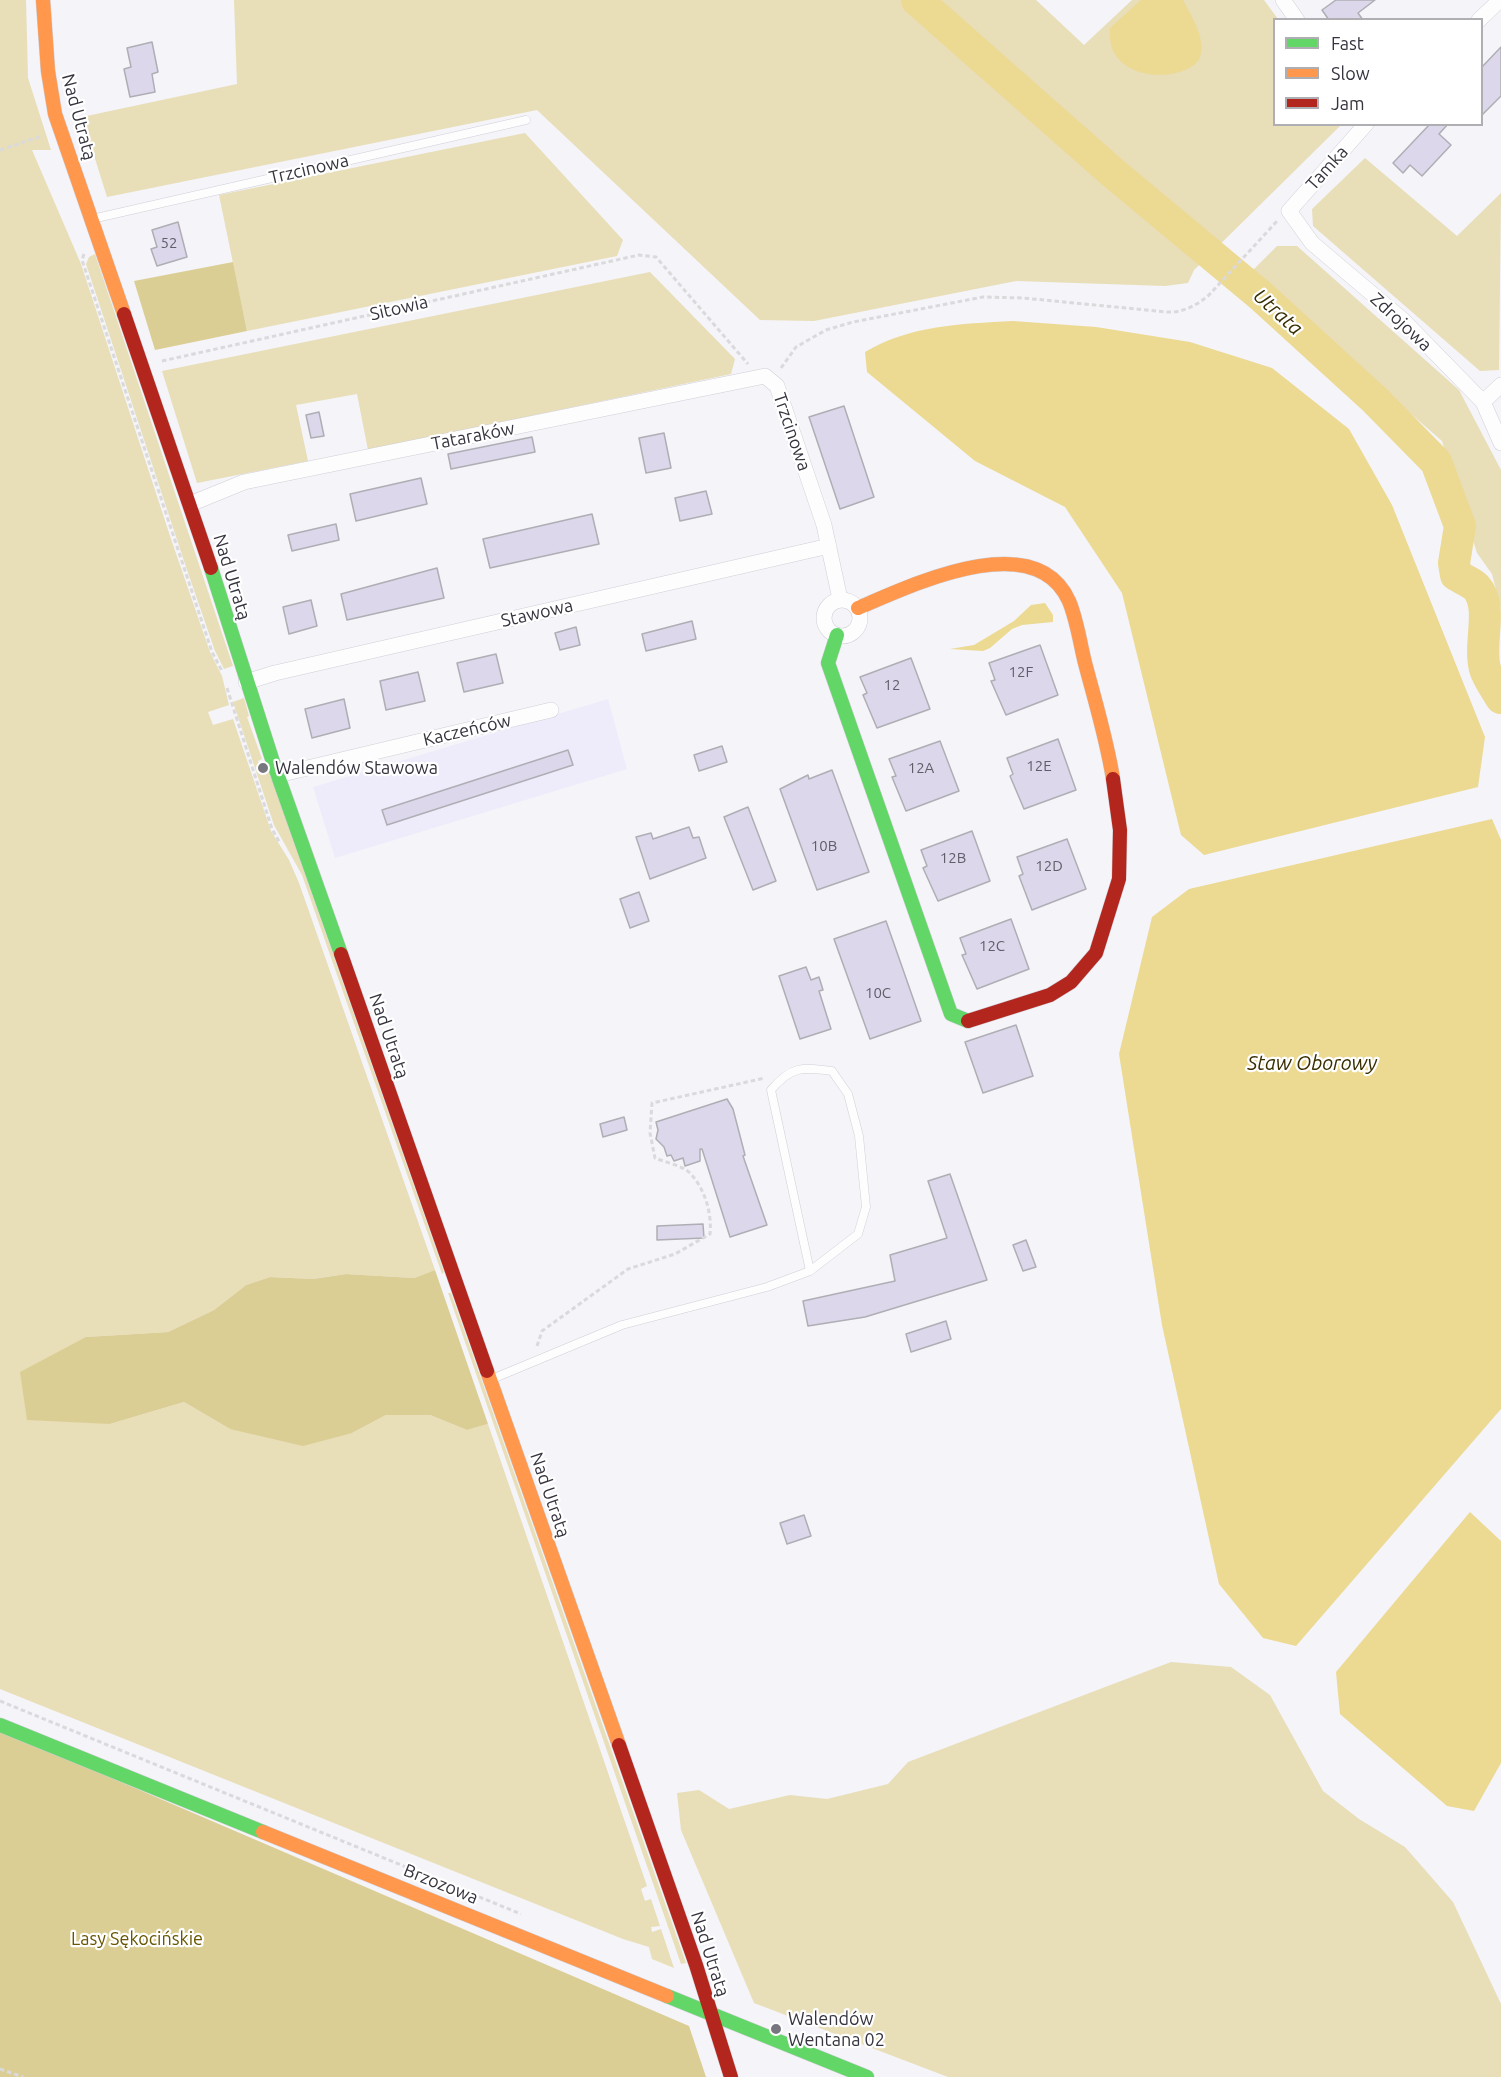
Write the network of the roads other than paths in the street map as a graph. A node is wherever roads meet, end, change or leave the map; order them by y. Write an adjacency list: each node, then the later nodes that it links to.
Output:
1 (44, 0): 9 (street, Nad Utratą)
2 (1283, 0): 4 (street)
3 (1500, 0): 5 (street)
4 (1296, 18)
5 (1481, 18)
6 (526, 120): 9 (lane, Trzcinowa)
7 (1364, 126): 8 (street, Tamka)
8 (1289, 211): 12 (street, Zdrojowa)
9 (91, 219): 14 (street, Nad Utratą)
10 (758, 375): 14 (street, Tataraków); 15 (street, Trzcinowa)
11 (1501, 385): 12 (street)
12 (1482, 402): 13 (street, Zdrojowa)
13 (1501, 443)
14 (190, 504): 19 (street, Nad Utratą)
15 (829, 546): 16 (street, Trzcinowa); 19 (street, Stawowa)
16 (840, 599): 17 (street); 18 (street)
17 (858, 608): 18 (street); 18 (street)
18 (837, 635)
19 (246, 682): 21 (street, Nad Utratą)
20 (550, 710): 21 (street, Kaczeńców)
21 (278, 775): 23 (street, Nad Utratą)
22 (810, 1271): 22 (lane); 23 (lane)
23 (490, 1380): 25 (street, Nad Utratą)
24 (0, 1725): 25 (street, Brzozowa)
25 (711, 2013): 26 (street, Nad Utratą); 27 (street, Brzozowa)
26 (731, 2077)
27 (867, 2077)

